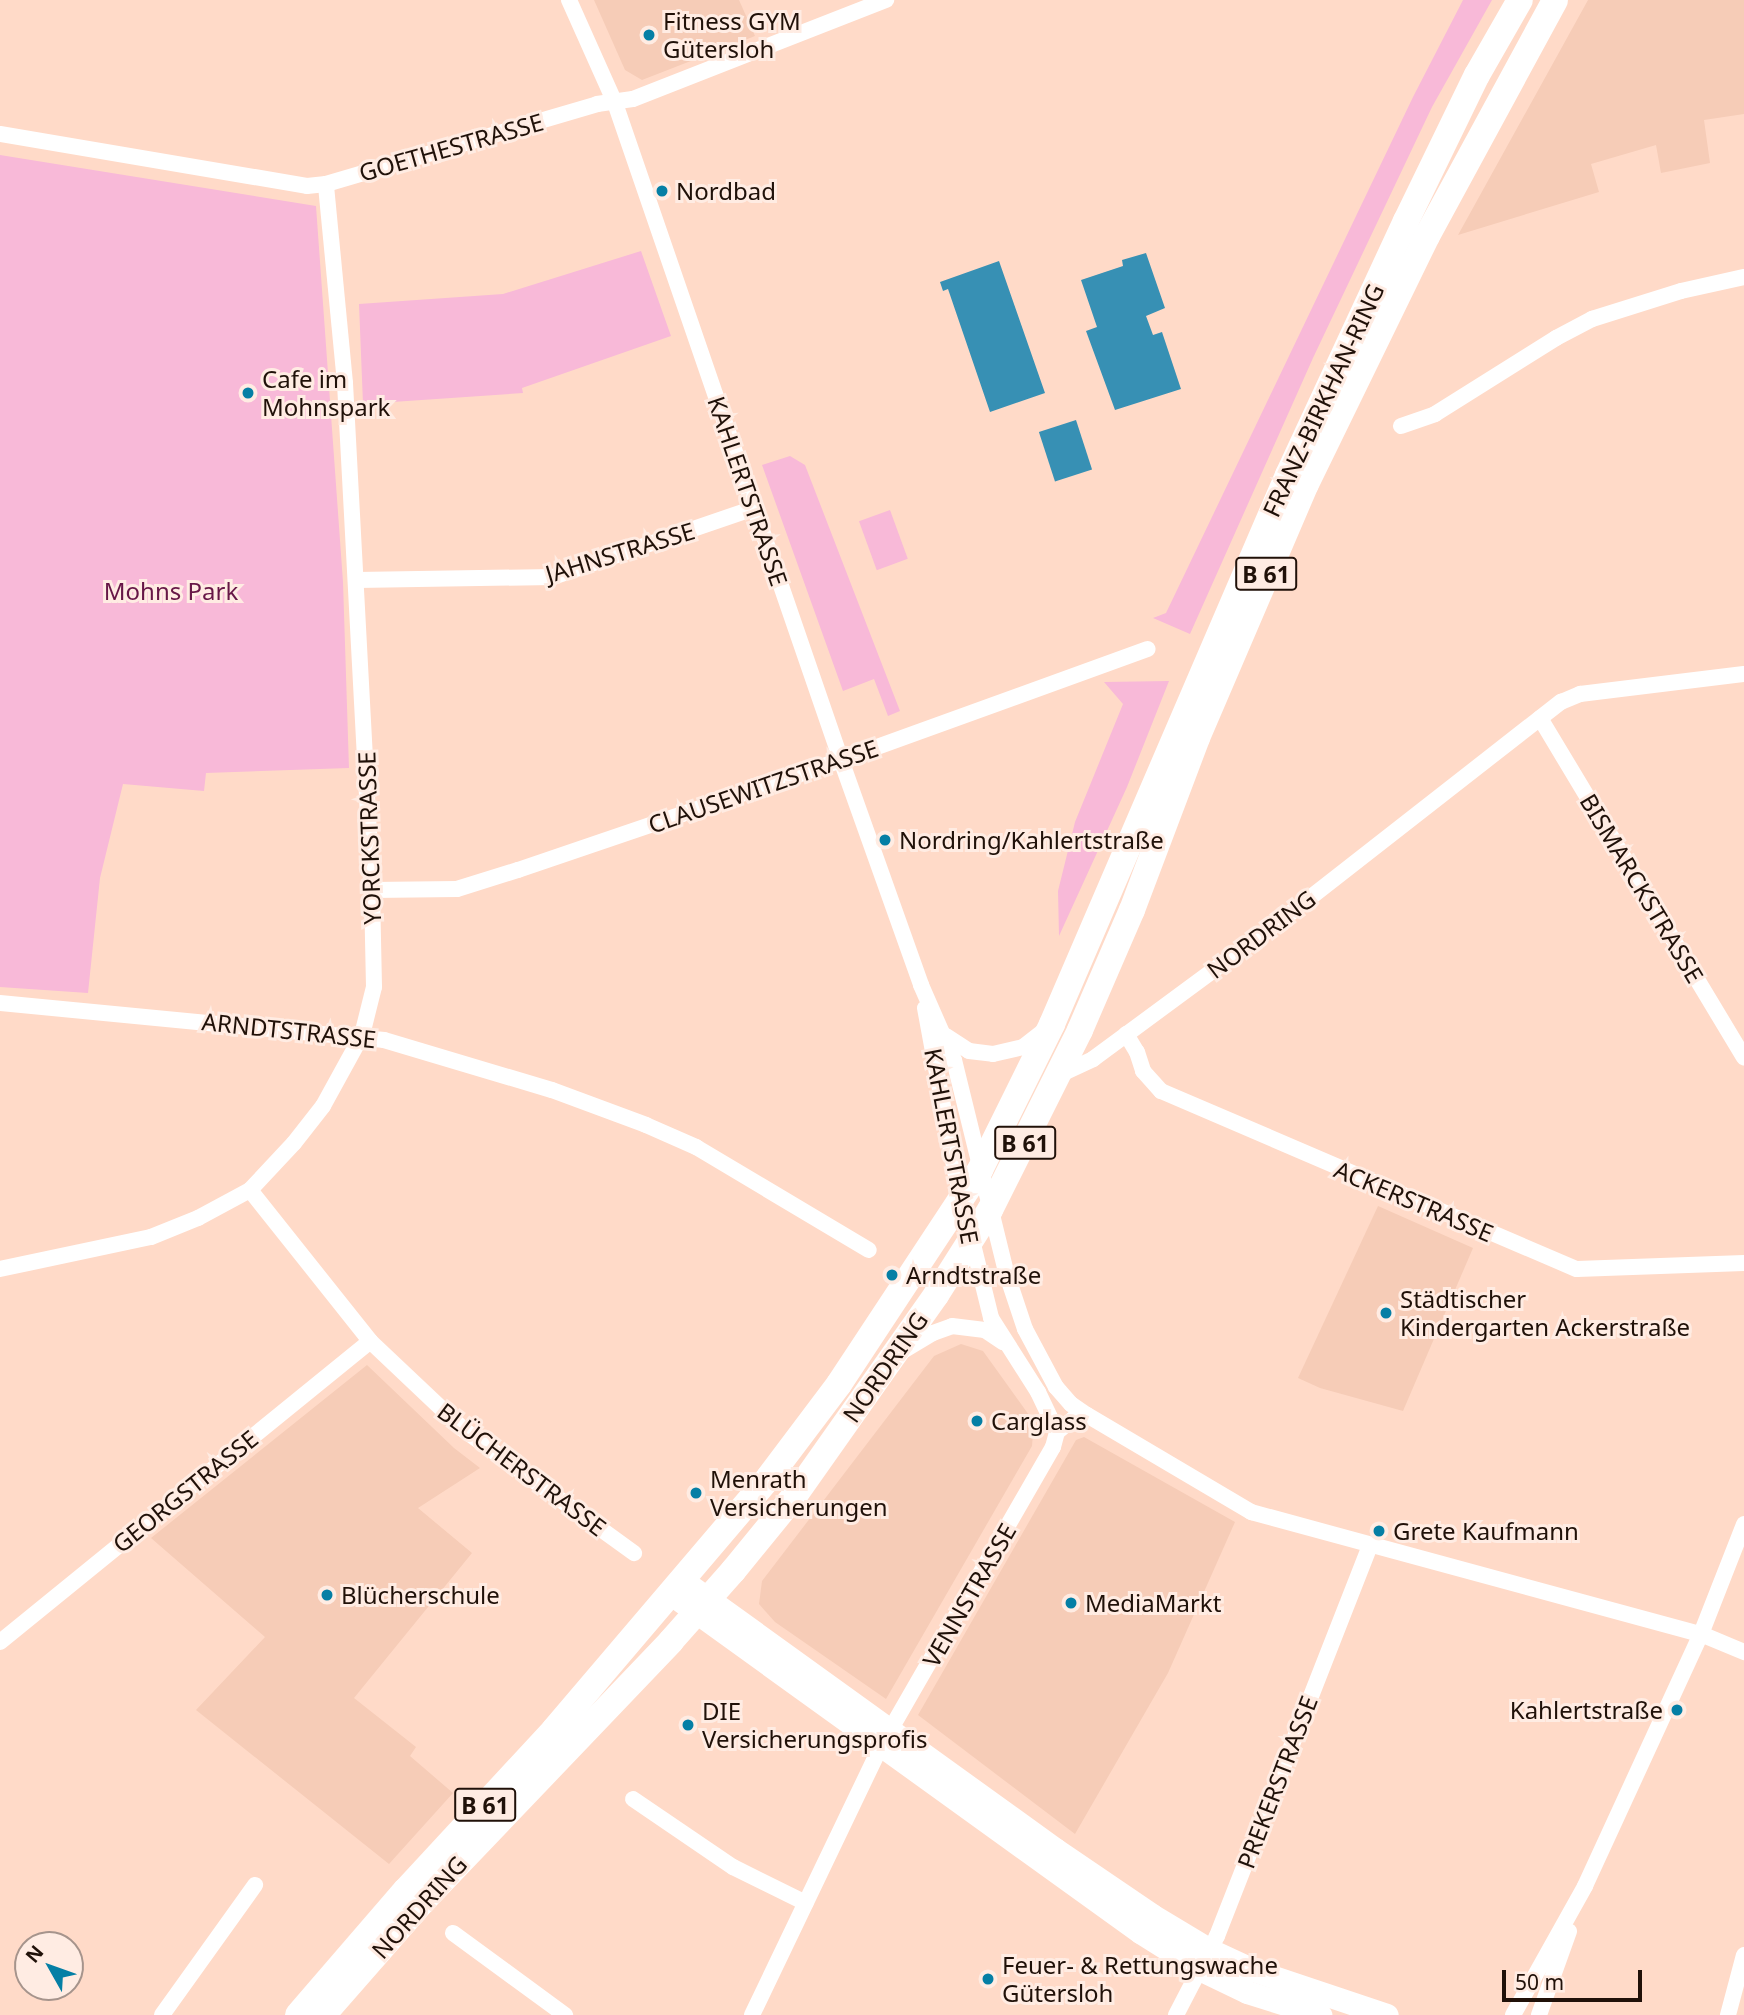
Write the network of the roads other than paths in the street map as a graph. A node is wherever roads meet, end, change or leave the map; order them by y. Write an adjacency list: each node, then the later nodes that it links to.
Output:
1 (569, 0): 5 (street, KAHLERTSTRASSE)
2 (1520, 0): 19 (main road, FRANZ-BIRKHAN-RING / B 61)
3 (1555, 0): 24 (main road, FRANZ-BIRKHAN-RING / B 61)
4 (879, 1): 5 (street, GOETHESTRASSE)
5 (615, 103): 7 (street, GOETHESTRASSE); 10 (street, KAHLERTSTRASSE)
6 (0, 135): 7 (street, GOETHESTRASSE)
7 (326, 184): 11 (street, YORCKSTRASSE)
8 (1744, 278): 9 (street)
9 (1401, 426)
10 (755, 508): 11 (street, JAHNSTRASSE); 15 (street, KAHLERTSTRASSE)
11 (357, 580): 16 (street, YORCKSTRASSE)
12 (1147, 649): 15 (street, CLAUSEWITZSTRASSE)
13 (1744, 674): 14 (street, NORDRING)
14 (1540, 718): 20 (street, NORDRING); 23 (street, BISMARCKSTRASSE)
15 (841, 760): 16 (street, CLAUSEWITZSTRASSE); 17 (street, KAHLERTSTRASSE)
16 (372, 890): 21 (street, YORCKSTRASSE)
17 (921, 985): 22 (street, KAHLERTSTRASSE); 28 (street, KAHLERTSTRASSE)
18 (0, 1003): 21 (street, ARNDTSTRASSE)
19 (1052, 1024): 22 (street, KAHLERTSTRASSE); 25 (main road, FRANZ-BIRKHAN-RING / B 61)
20 (1126, 1034): 24 (street, NORDRING); 32 (street, ACKERSTRASSE)
21 (362, 1035): 27 (street, YORCKSTRASSE); 31 (street, ARNDTSTRASSE)
22 (945, 1035): 26 (street, KAHLERTSTRASSE)
23 (1744, 1057)
24 (1059, 1075): 29 (main road, NORDRING / B 61)
25 (1009, 1116): 26 (main road, NORDRING / B 61)
26 (980, 1170): 28 (main road, NORDRING / B 61); 29 (street, KAHLERTSTRASSE)
27 (250, 1190): 33 (street, YORCKSTRASSE); 34 (street, BLÜCHERSTRASSE)
28 (962, 1200): 30 (street, KAHLERTSTRASSE); 42 (main road, NORDRING / B 61)
29 (990, 1210): 30 (main road, NORDRING / B 61); 37 (street, KAHLERTSTRASSE)
30 (971, 1242): 35 (street, KAHLERTSTRASSE); 36 (main road, NORDRING / B 61)
31 (869, 1250)
32 (1744, 1263)
33 (0, 1269)
34 (370, 1341): 41 (street, BLÜCHERSTRASSE); 45 (street, GEORGSTRASSE)
35 (1005, 1343): 36 (street); 38 (street, KAHLERTSTRASSE)
36 (892, 1358): 43 (main road, NORDRING / B 61)
37 (1087, 1415): 38 (street); 40 (street, KAHLERTSTRASSE)
38 (1057, 1432): 47 (street, VENNSTRASSE)
39 (1744, 1524): 44 (street)
40 (1370, 1545): 44 (street, KAHLERTSTRASSE); 54 (street, PREKERSTRASSE)
41 (634, 1553)
42 (677, 1587): 43 (main road); 56 (main road, NORDRING / B 61)
43 (703, 1607): 47 (main road); 57 (main road, NORDRING / B 61)
44 (1701, 1634): 46 (street, KAHLERTSTRASSE); 50 (street)
45 (0, 1642)
46 (1744, 1652)
47 (886, 1737): 51 (street, VENNSTRASSE); 54 (main road)
48 (633, 1799): 51 (street)
49 (255, 1885): 55 (street)
50 (1585, 1886): 63 (street); 64 (street)
51 (806, 1903): 59 (street, VENNSTRASSE)
52 (453, 1933): 58 (street)
53 (1744, 1955): 65 (street)
54 (1205, 1959): 60 (street, PREKERSTRASSE); 61 (main road); 62 (main road)
55 (162, 2015)
56 (298, 2015)
57 (323, 2015)
58 (565, 2015)
59 (752, 2015)
60 (1176, 2015)
61 (1320, 2015)
62 (1387, 2015)
63 (1513, 2015)
64 (1539, 2015)
65 (1728, 2015)

